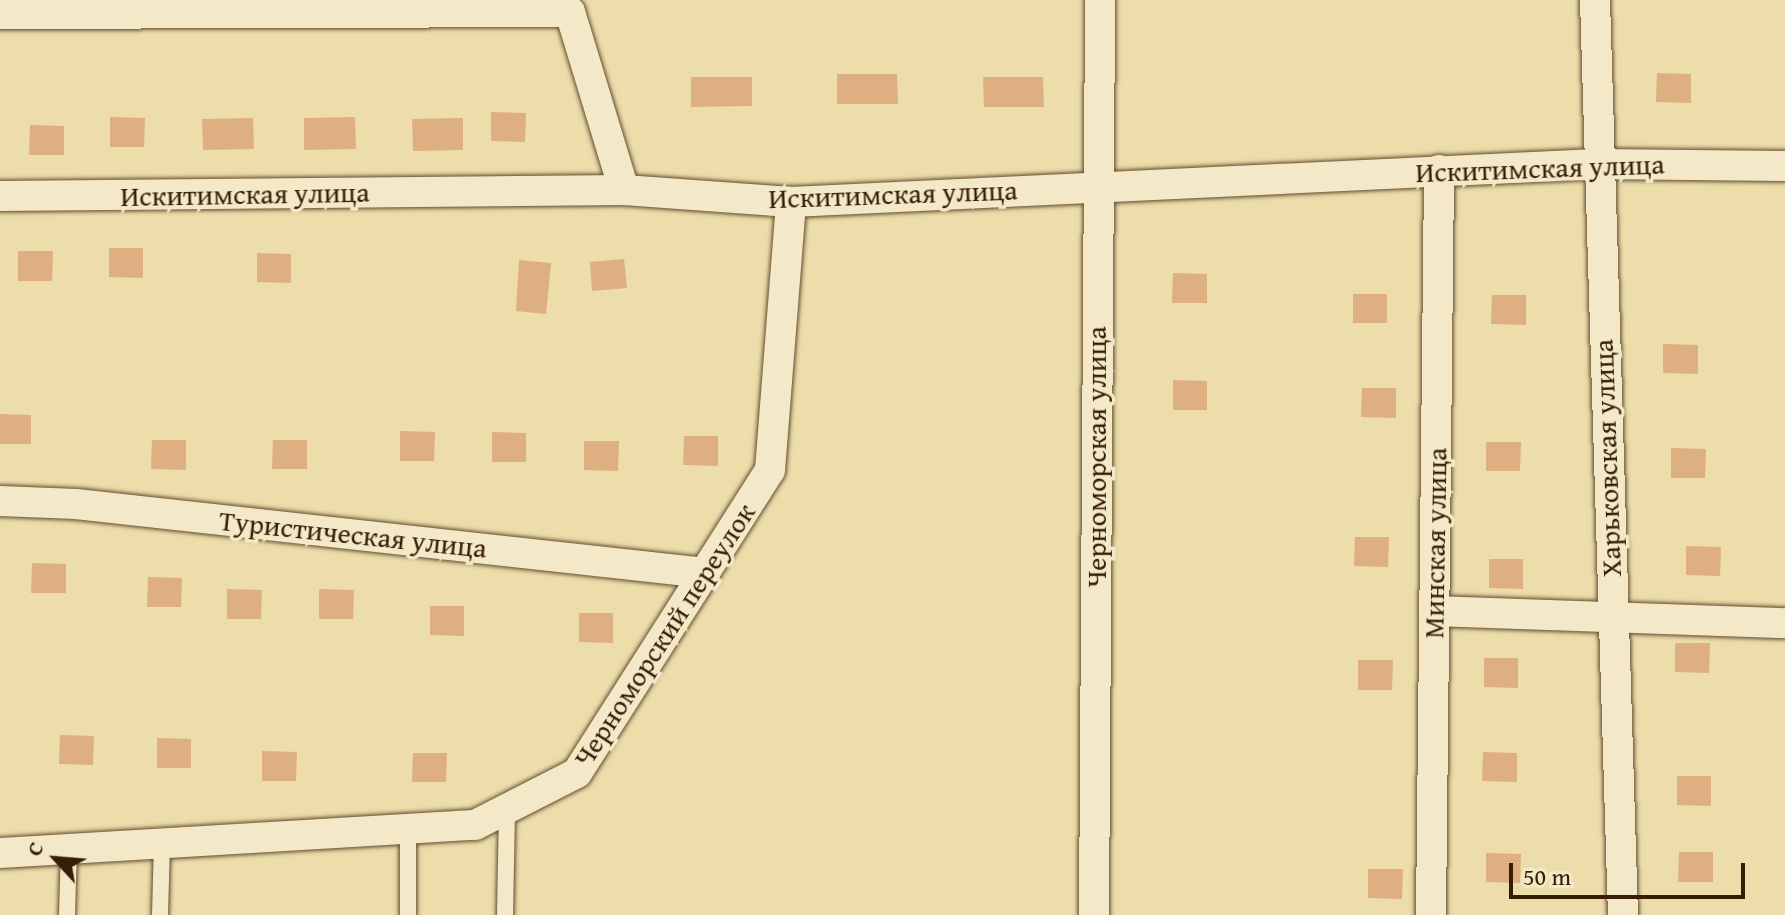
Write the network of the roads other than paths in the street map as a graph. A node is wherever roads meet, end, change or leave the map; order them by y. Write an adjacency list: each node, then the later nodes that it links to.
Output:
1 (1100, 0): 7 (street, Черноморская улица)
2 (1595, 0): 4 (street, Харьковская улица)
3 (0, 14): 8 (street)
4 (1596, 164): 5 (street, Искитимская улица); 6 (street, Искитимская улица); 14 (street, Харьковская улица)
5 (1785, 166)
6 (1439, 170): 7 (street, Искитимская улица); 13 (street, Минская улица)
7 (1097, 186): 10 (street, Искитимская улица); 25 (street, Черноморская улица)
8 (624, 190): 9 (street, Искитимская улица); 10 (street, Искитимская улица)
9 (0, 196)
10 (791, 202): 12 (street, Черноморский переулок)
11 (0, 501): 12 (street, Туристическая улица)
12 (705, 573): 16 (street, Черноморский переулок)
13 (1434, 611): 14 (street); 26 (street, Минская улица)
14 (1612, 619): 15 (street); 27 (street, Харьковская улица)
15 (1785, 623)
16 (507, 809): 17 (street, Черноморский переулок); 24 (lane)
17 (408, 829): 18 (street, Черноморский переулок); 23 (lane)
18 (162, 843): 19 (street, Черноморский переулок); 22 (lane)
19 (69, 849): 20 (street, Черноморский переулок); 21 (lane)
20 (0, 853)
21 (67, 915)
22 (160, 915)
23 (408, 915)
24 (505, 915)
25 (1094, 915)
26 (1431, 915)
27 (1623, 915)

